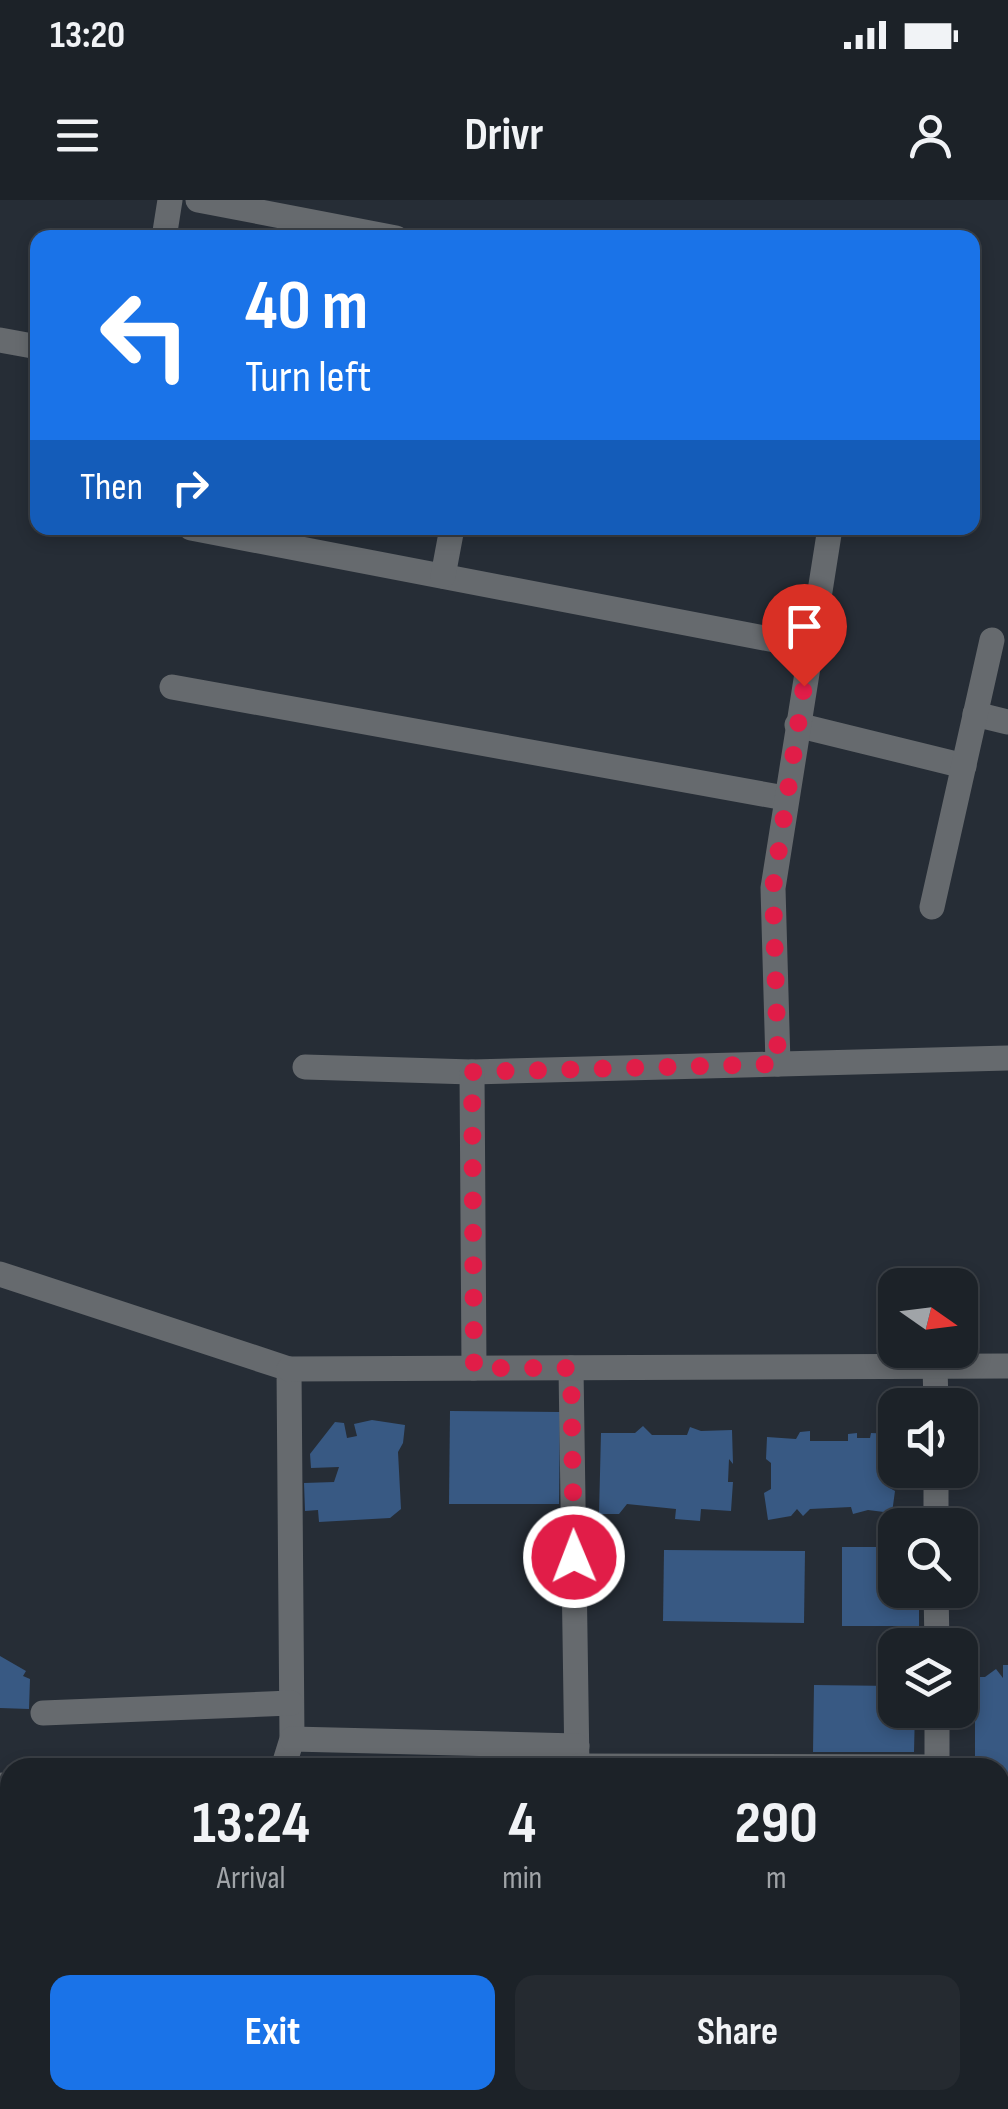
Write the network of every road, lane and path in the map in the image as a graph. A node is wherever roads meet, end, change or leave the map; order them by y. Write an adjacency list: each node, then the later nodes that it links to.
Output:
1 (170, 200): 3 (street)
2 (198, 200): 4 (street)
3 (165, 230)
4 (354, 230)
5 (0, 340): 6 (street)
6 (30, 346)
7 (227, 535): 10 (street)
8 (451, 535): 10 (street)
9 (829, 535): 12 (street)
10 (443, 576): 12 (street)
11 (992, 640): 14 (street)
12 (810, 647): 16 (street)
13 (172, 687): 18 (street)
14 (976, 714): 15 (street); 17 (street)
15 (1008, 722)
16 (797, 724): 17 (street); 18 (street)
17 (964, 766): 19 (street)
18 (785, 798): 21 (street)
19 (932, 906)
20 (1008, 1058): 21 (street)
21 (778, 1064): 23 (street)
22 (305, 1067): 23 (street)
23 (472, 1072): 28 (street)
24 (0, 1274): 30 (street)
25 (878, 1366): 29 (street)
26 (978, 1366): 27 (street)
27 (1008, 1366)
28 (474, 1368): 29 (street); 30 (street)
29 (571, 1368): 37 (street)
30 (290, 1369): 31 (street)
31 (292, 1704): 32 (street); 34 (street)
32 (43, 1714)
33 (937, 1728): 38 (street)
34 (292, 1739): 35 (street); 36 (street)
35 (286, 1758)
36 (551, 1758)
37 (578, 1758)
38 (937, 1758)

